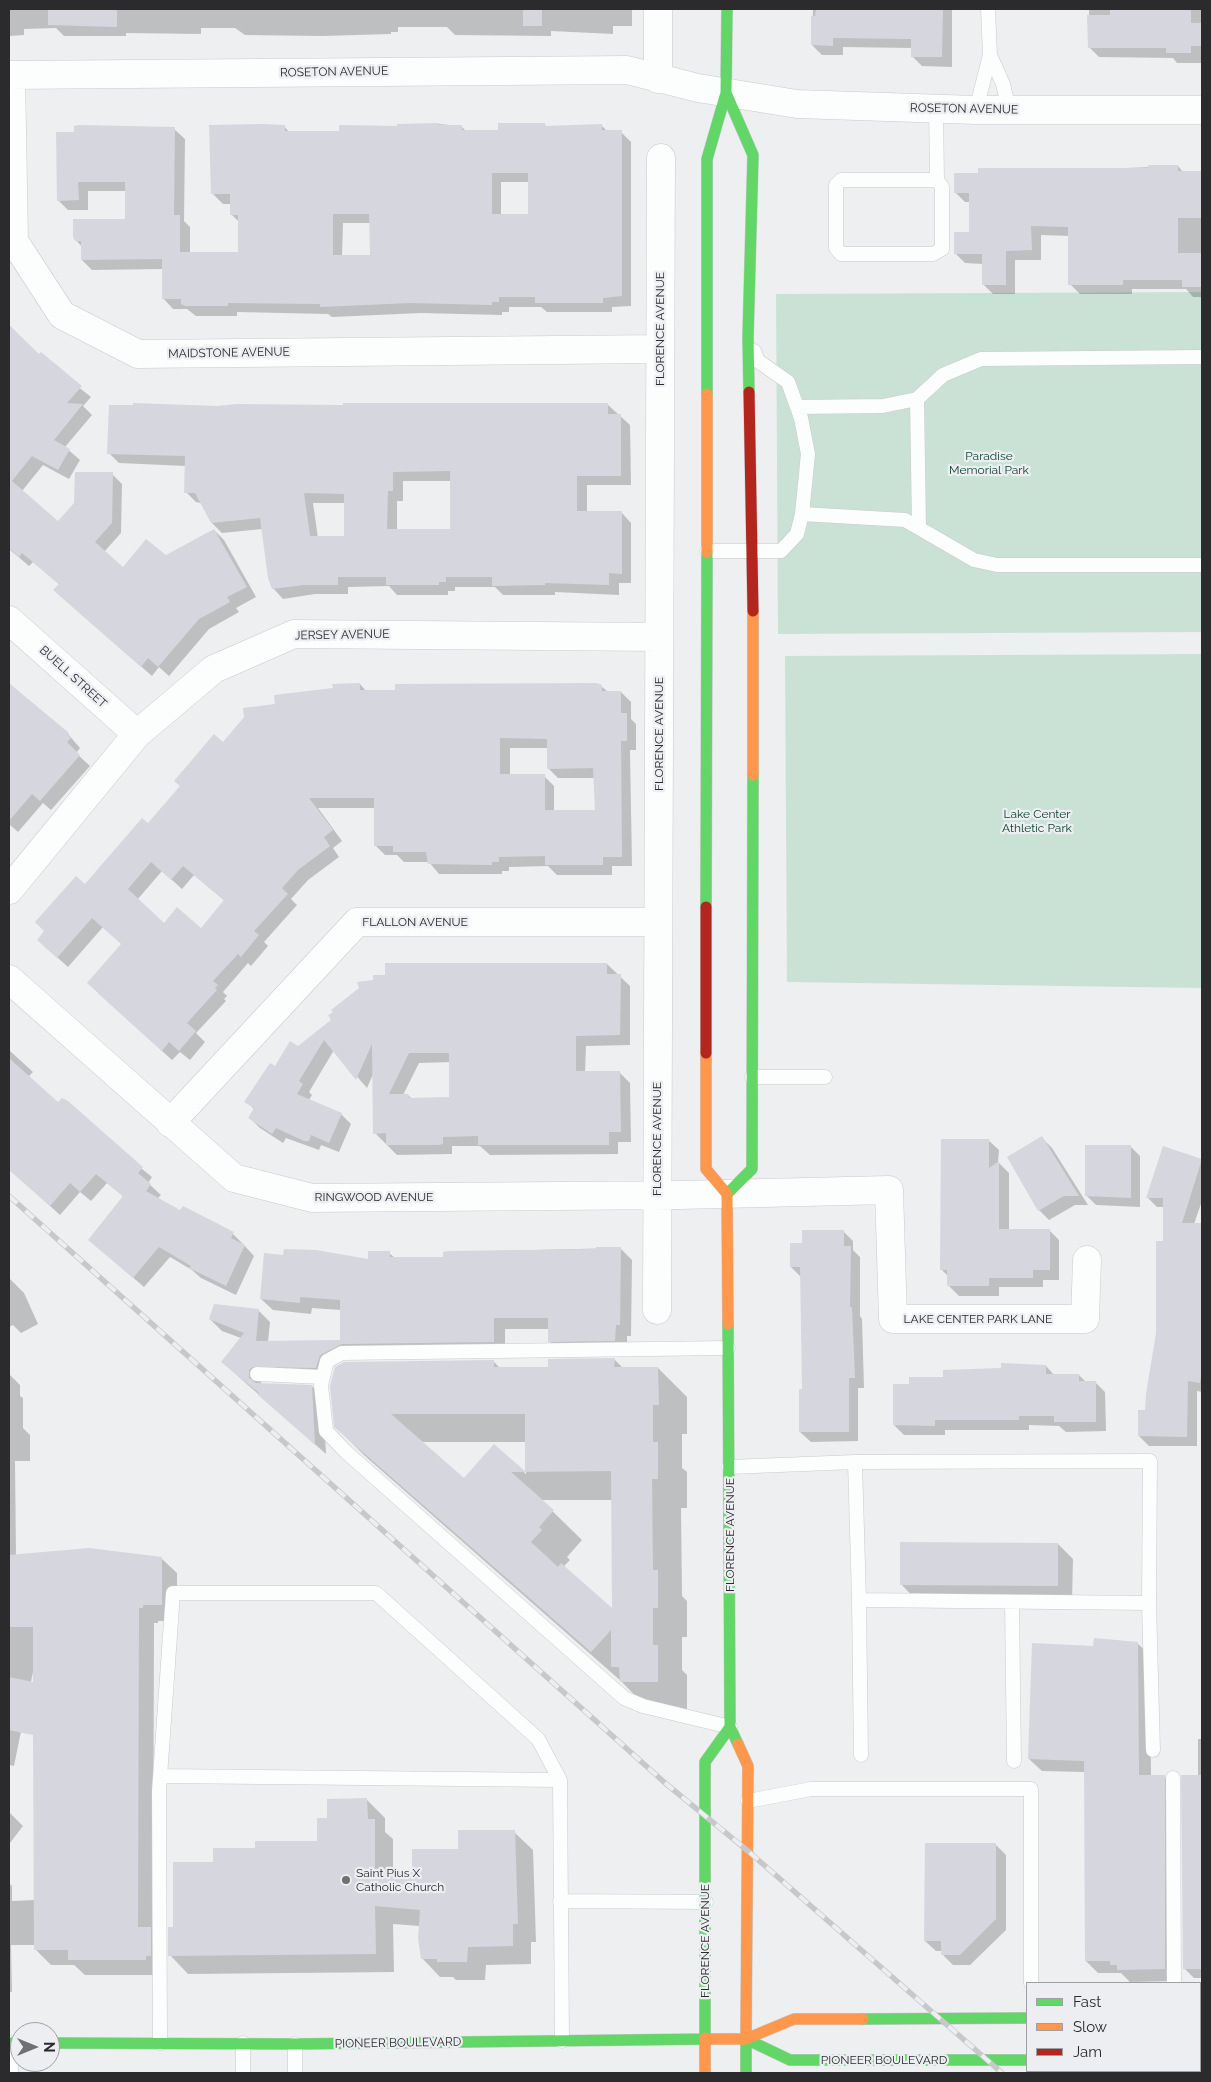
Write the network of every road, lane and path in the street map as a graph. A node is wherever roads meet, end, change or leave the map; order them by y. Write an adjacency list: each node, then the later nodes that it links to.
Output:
1 (658, 9): 6 (street)
2 (727, 9): 7 (main road)
3 (988, 9): 4 (lane)
4 (990, 55): 9 (lane); 10 (lane)
5 (10, 75): 6 (street, ROSETON AVENUE); 15 (street, MAIDSTONE AVENUE)
6 (658, 79): 7 (street, ROSETON AVENUE)
7 (726, 93): 8 (street, ROSETON AVENUE); 14 (main road); 21 (main road)
8 (936, 108): 9 (street, ROSETON AVENUE); 13 (lane)
9 (976, 110): 10 (street, ROSETON AVENUE)
10 (1009, 110): 11 (street, ROSETON AVENUE)
11 (1202, 110)
12 (661, 158): 15 (street, FLORENCE AVENUE)
13 (937, 180): 13 (lane)
14 (748, 337): 18 (lane); 22 (main road)
15 (660, 349): 25 (street, FLORENCE AVENUE)
16 (1202, 357): 17 (lane)
17 (917, 399): 18 (lane); 20 (lane)
18 (797, 407): 19 (lane)
19 (802, 514): 20 (lane); 22 (lane)
20 (919, 527): 23 (lane)
21 (707, 551): 22 (lane); 33 (main road)
22 (752, 552): 31 (main road)
23 (1202, 565)
24 (9, 620): 26 (street, BUELL STREET)
25 (659, 637): 26 (street, JERSEY AVENUE); 28 (street, FLORENCE AVENUE)
26 (137, 734): 27 (street, JERSEY AVENUE)
27 (9, 890)
28 (658, 922): 32 (street, FLALLON AVENUE); 34 (street, FLORENCE AVENUE)
29 (9, 979): 32 (street, RINGWOOD AVENUE)
30 (825, 1076): 31 (lane)
31 (752, 1077): 33 (main road)
32 (170, 1123): 34 (street, RINGWOOD AVENUE)
33 (727, 1194): 34 (street, RINGWOOD AVENUE); 35 (street, LAKE CENTER PARK LANE); 37 (main road, FLORENCE AVENUE)
34 (657, 1196): 36 (street, FLORENCE AVENUE)
35 (1087, 1260)
36 (657, 1310)
37 (728, 1348): 39 (lane); 41 (main road, FLORENCE AVENUE)
38 (257, 1374): 39 (lane)
39 (323, 1377): 45 (lane)
40 (855, 1462): 41 (lane); 42 (lane); 44 (lane)
41 (729, 1467): 45 (main road, FLORENCE AVENUE)
42 (859, 1600): 43 (lane); 47 (lane)
43 (1012, 1603): 44 (lane); 48 (lane)
44 (1149, 1603): 46 (lane)
45 (730, 1727): 52 (main road, FLORENCE AVENUE); 54 (main road, FLORENCE AVENUE)
46 (1153, 1750)
47 (860, 1755)
48 (1014, 1761)
49 (160, 1776): 51 (lane); 51 (lane); 62 (lane)
50 (1173, 1778): 56 (lane)
51 (560, 1780): 53 (lane)
52 (748, 1801): 55 (lane); 59 (main road, FLORENCE AVENUE)
53 (560, 1901): 54 (lane); 60 (lane)
54 (706, 1902): 58 (main road, FLORENCE AVENUE)
55 (1032, 1982)
56 (1174, 1982)
57 (1026, 2018): 59 (main road, PIONEER BOULEVARD)
58 (705, 2038): 59 (main road, PIONEER BOULEVARD); 60 (main road, PIONEER BOULEVARD); 69 (main road, FLORENCE AVENUE)
59 (746, 2039): 66 (main road, PIONEER BOULEVARD); 70 (main road, FLORENCE AVENUE)
60 (562, 2040): 64 (main road, PIONEER BOULEVARD)
61 (60, 2043): 62 (main road, PIONEER BOULEVARD)
62 (160, 2044): 63 (main road, PIONEER BOULEVARD)
63 (243, 2044): 64 (main road, PIONEER BOULEVARD); 67 (lane)
64 (295, 2044): 68 (lane)
65 (1026, 2060): 66 (main road, PIONEER BOULEVARD)
66 (851, 2067)
67 (243, 2073)
68 (295, 2073)
69 (705, 2073)
70 (746, 2073)

